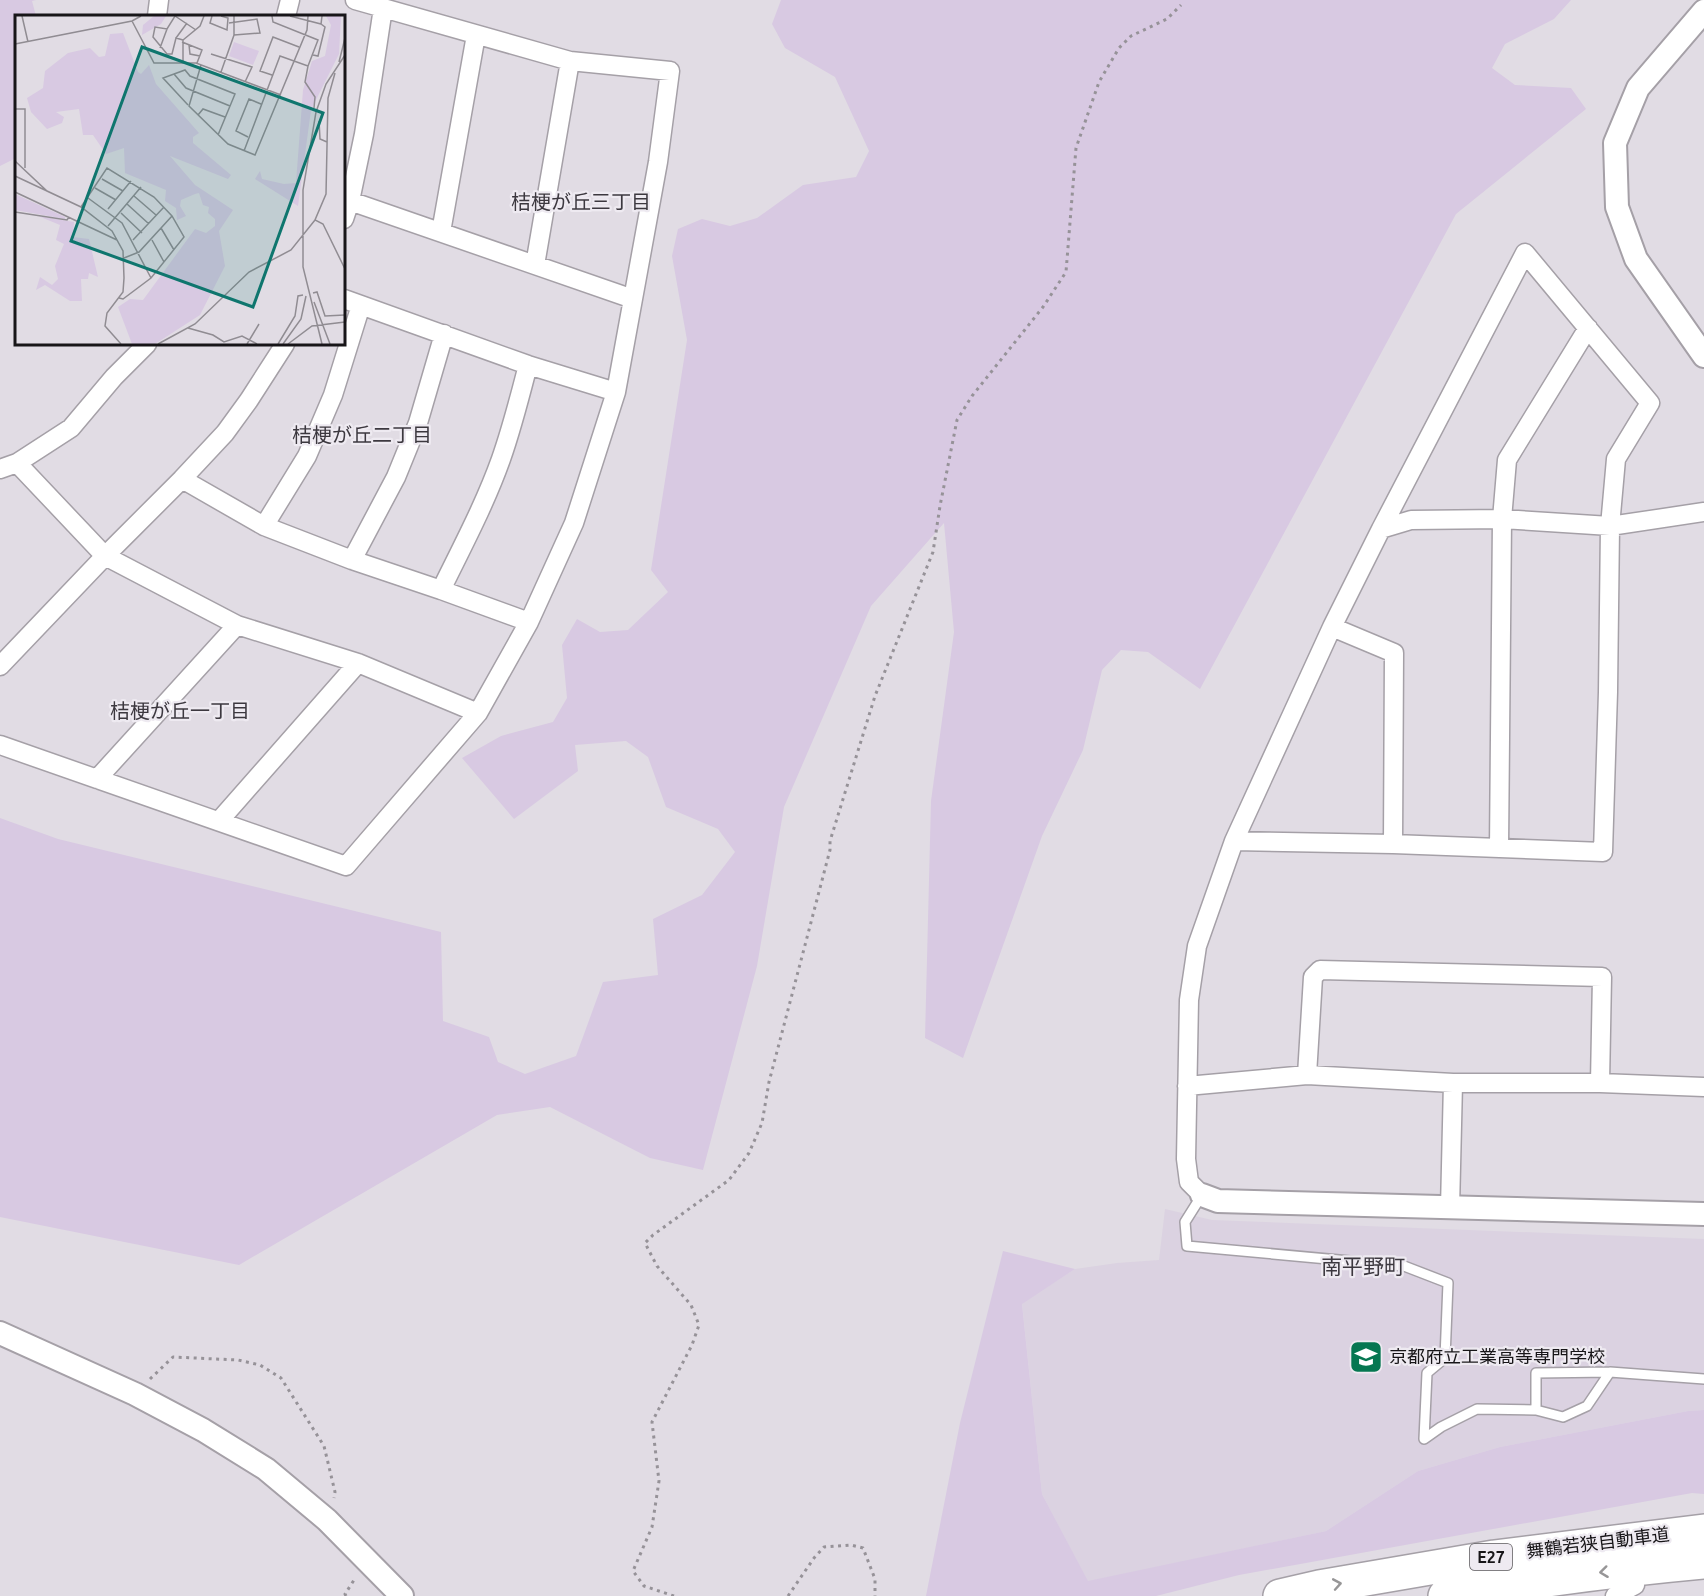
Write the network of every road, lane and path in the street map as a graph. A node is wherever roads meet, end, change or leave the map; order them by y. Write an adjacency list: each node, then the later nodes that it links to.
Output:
1 (159, 0): 7 (street)
2 (290, 0): 8 (street)
3 (355, 0): 5 (street)
4 (1181, 5): 65 (path)
5 (383, 8): 9 (street); 11 (street)
6 (1704, 11): 22 (street)
7 (157, 15)
8 (286, 15)
9 (476, 35): 10 (street); 13 (street)
10 (570, 61): 14 (street); 16 (street)
11 (350, 201): 12 (street); 13 (street)
12 (345, 216)
13 (441, 232): 14 (street)
14 (535, 264): 16 (street)
15 (345, 299): 17 (street)
16 (633, 299): 24 (street)
17 (361, 305): 19 (street); 29 (street)
18 (1588, 328): 28 (street); 30 (street); 31 (street)
19 (444, 334): 23 (street); 33 (street)
20 (284, 345): 26 (street)
21 (140, 347): 25 (street)
22 (1704, 356)
23 (528, 365): 24 (street); 34 (street)
24 (616, 392): 35 (street)
25 (8, 466): 32 (street)
26 (182, 479): 29 (street); 32 (street)
27 (1704, 512): 30 (street)
28 (1502, 519): 30 (street); 31 (street); 46 (street)
29 (264, 526): 33 (street)
30 (1610, 526): 46 (street)
31 (1381, 530): 37 (street)
32 (105, 556): 36 (street); 39 (street)
33 (351, 560): 34 (street)
34 (441, 590): 35 (street)
35 (529, 622): 40 (street)
36 (237, 625): 38 (street); 42 (street)
37 (1332, 627): 44 (street); 45 (street)
38 (358, 663): 40 (street); 43 (street)
39 (0, 666)
40 (478, 713): 43 (street)
41 (0, 745): 42 (street)
42 (97, 779): 43 (street)
43 (219, 821)
44 (1234, 841): 45 (street); 50 (street)
45 (1393, 844): 46 (street)
46 (1499, 848)
47 (1307, 1074): 48 (street); 49 (street); 50 (street)
48 (1453, 1083): 49 (street); 53 (street)
49 (1600, 1083): 51 (street)
50 (1187, 1086): 52 (street)
51 (1704, 1087)
52 (1202, 1195): 53 (street); 59 (lane)
53 (1450, 1208): 54 (street)
54 (1704, 1214)
55 (0, 1333): 58 (street)
56 (1610, 1372): 57 (lane); 59 (lane); 59 (lane)
57 (1704, 1379)
58 (135, 1394): 60 (street); 60 (path)
59 (1536, 1410)
60 (327, 1520): 64 (street)
61 (1704, 1531): 68 (highway, 舞鶴若狭自動車道 / E27, one-way to 61)
62 (1704, 1562): 69 (highway, 舞鶴若狭自動車道 / E27, one-way to 69)
63 (1635, 1585): 70 (street)
64 (402, 1596)
65 (674, 1596)
66 (788, 1596): 67 (path)
67 (875, 1596)
68 (1280, 1596)
69 (1444, 1596)
70 (1616, 1596)

